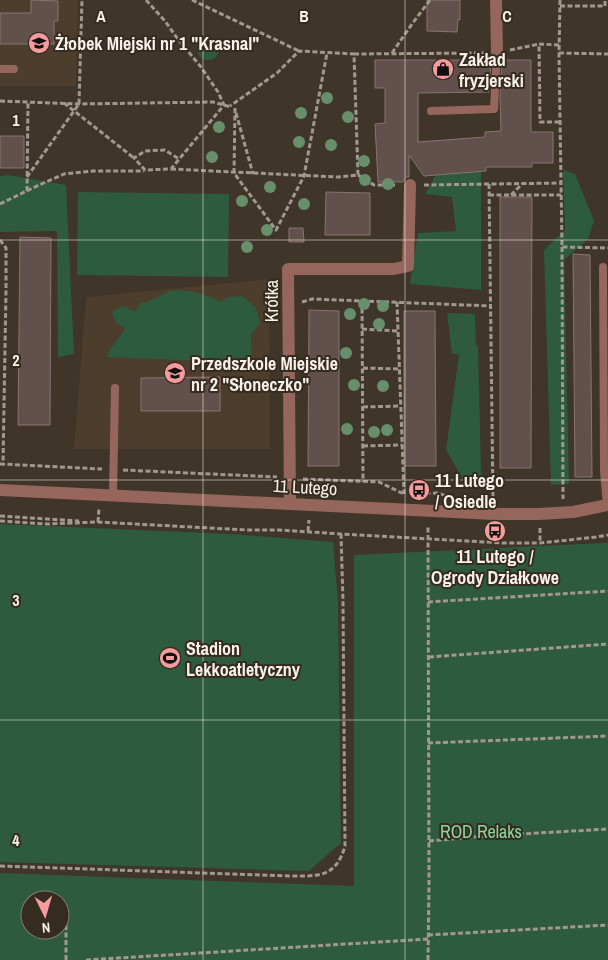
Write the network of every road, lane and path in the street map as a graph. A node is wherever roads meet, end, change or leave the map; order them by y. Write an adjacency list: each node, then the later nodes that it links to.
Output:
1 (82, 0): 23 (path)
2 (146, 0): 24 (path)
3 (192, 0): 11 (path)
4 (430, 0): 16 (path)
5 (496, 0): 12 (street)
6 (560, 0): 8 (path)
7 (605, 0): 8 (path)
8 (560, 6): 10 (path)
9 (539, 44): 10 (path); 12 (path); 29 (path)
10 (559, 46): 13 (path)
11 (299, 51): 14 (path); 25 (path)
12 (497, 52): 16 (path); 28 (lane)
13 (559, 53): 17 (path); 29 (path)
14 (327, 54): 15 (path); 37 (path)
15 (354, 54): 16 (path); 36 (path)
16 (392, 54)
17 (608, 54)
18 (0, 69): 19 (lane)
19 (14, 69)
20 (0, 101): 21 (path)
21 (28, 102): 22 (path); 38 (path)
22 (63, 103): 23 (path); 27 (path)
23 (79, 104): 24 (path); 27 (path)
24 (224, 105): 25 (path); 31 (path)
25 (230, 106): 26 (path)
26 (234, 108): 34 (path); 35 (path)
27 (74, 111): 30 (path); 38 (path)
28 (431, 111)
29 (560, 122): 39 (path)
30 (134, 158): 31 (path); 33 (path)
31 (179, 159): 32 (path)
32 (171, 169): 33 (path); 34 (path)
33 (145, 170): 43 (path)
34 (234, 173): 35 (path); 37 (path)
35 (253, 174): 37 (path)
36 (358, 175): 37 (path); 42 (path)
37 (304, 176)
38 (27, 177): 43 (path)
39 (561, 183): 41 (path); 46 (path)
40 (489, 184): 41 (path); 42 (path); 44 (path)
41 (522, 184): 45 (path)
42 (410, 185): 76 (street, Krótka)
43 (27, 191): 47 (path)
44 (489, 195): 45 (path); 55 (path)
45 (510, 195): 46 (path)
46 (561, 195): 49 (path)
47 (0, 204)
48 (0, 240): 65 (path)
49 (562, 247): 50 (path); 74 (path)
50 (608, 248)
51 (602, 267): 77 (lane)
52 (362, 301): 53 (path); 54 (path); 56 (path)
53 (302, 302)
54 (397, 302): 55 (path); 57 (path)
55 (491, 306): 75 (path)
56 (362, 329): 57 (path); 58 (path)
57 (398, 331): 59 (path)
58 (363, 368): 59 (path); 62 (path)
59 (399, 369): 61 (path)
60 (115, 388): 73 (lane)
61 (400, 406): 62 (path); 63 (path)
62 (363, 407): 64 (path)
63 (402, 445): 64 (path); 71 (path)
64 (363, 446): 69 (path)
65 (3, 464)
66 (100, 469): 72 (path)
67 (304, 470): 68 (path)
68 (304, 479)
69 (363, 482)
70 (0, 490): 72 (street, 11 Lutego)
71 (404, 494)
72 (99, 495): 73 (street, 11 Lutego); 81 (path)
73 (113, 496): 76 (street, 11 Lutego)
74 (563, 499)
75 (493, 500)
76 (290, 504): 78 (street, 11 Lutego)
77 (608, 505): 78 (street, 11 Lutego)
78 (428, 512): 84 (path)
79 (0, 516): 81 (path)
80 (0, 521): 81 (path)
81 (98, 522): 82 (path)
82 (341, 534): 84 (path); 93 (path)
83 (608, 535): 84 (path)
84 (428, 538): 86 (path)
85 (608, 591): 86 (path)
86 (428, 602): 88 (path)
87 (608, 644): 88 (path)
88 (429, 657): 90 (path)
89 (608, 736): 90 (path)
90 (428, 743): 92 (path)
91 (608, 829): 92 (path)
92 (429, 841): 95 (path)
93 (0, 866)
94 (608, 925): 95 (path)
95 (428, 937): 98 (path); 99 (path)
96 (66, 940): 97 (path)
97 (66, 960)
98 (86, 960)
99 (428, 960)

